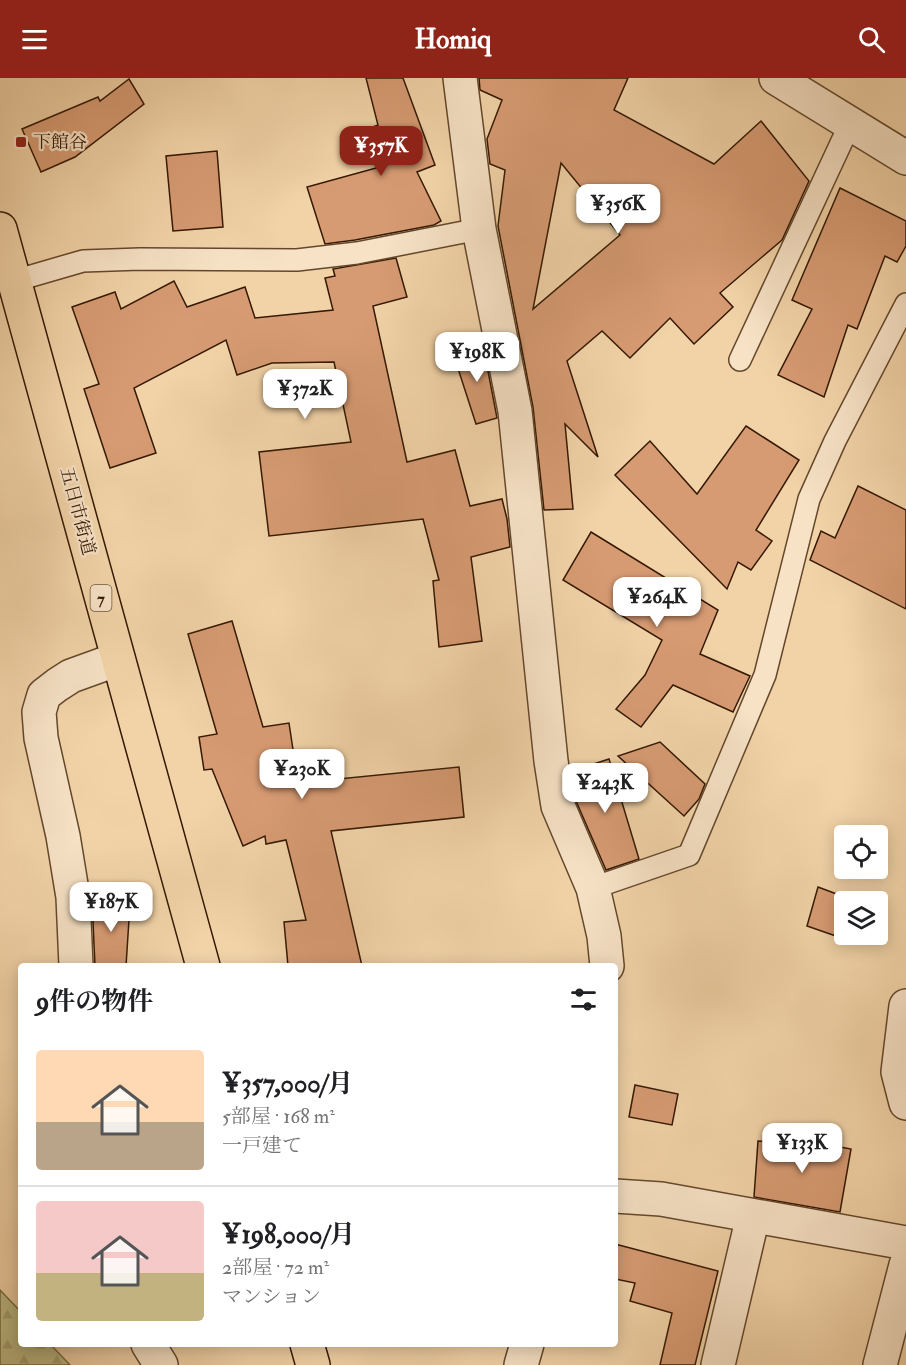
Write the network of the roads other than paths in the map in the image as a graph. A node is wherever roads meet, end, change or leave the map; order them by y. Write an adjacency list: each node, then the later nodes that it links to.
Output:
1 (460, 78): 6 (street)
2 (776, 78): 3 (street)
3 (850, 124): 4 (street); 9 (lane)
4 (906, 158)
5 (0, 229): 7 (main road, 五日市街道 / 7)
6 (479, 229): 7 (lane); 11 (street)
7 (14, 281): 10 (main road, 五日市街道 / 7)
8 (906, 304): 11 (lane)
9 (740, 360)
10 (118, 659): 12 (street); 13 (main road, 五日市街道 / 7)
11 (593, 888): 14 (street)
12 (76, 963)
13 (202, 963)
14 (607, 963)
15 (906, 1006): 16 (street)
16 (906, 1103)
17 (618, 1197): 18 (street)
18 (753, 1216): 19 (street); 27 (street)
19 (906, 1243)
20 (906, 1265): 28 (street)
21 (150, 1347): 24 (street)
22 (308, 1347): 25 (main road)
23 (526, 1347): 26 (street)
24 (161, 1365)
25 (313, 1365)
26 (521, 1365)
27 (718, 1365)
28 (880, 1365)

